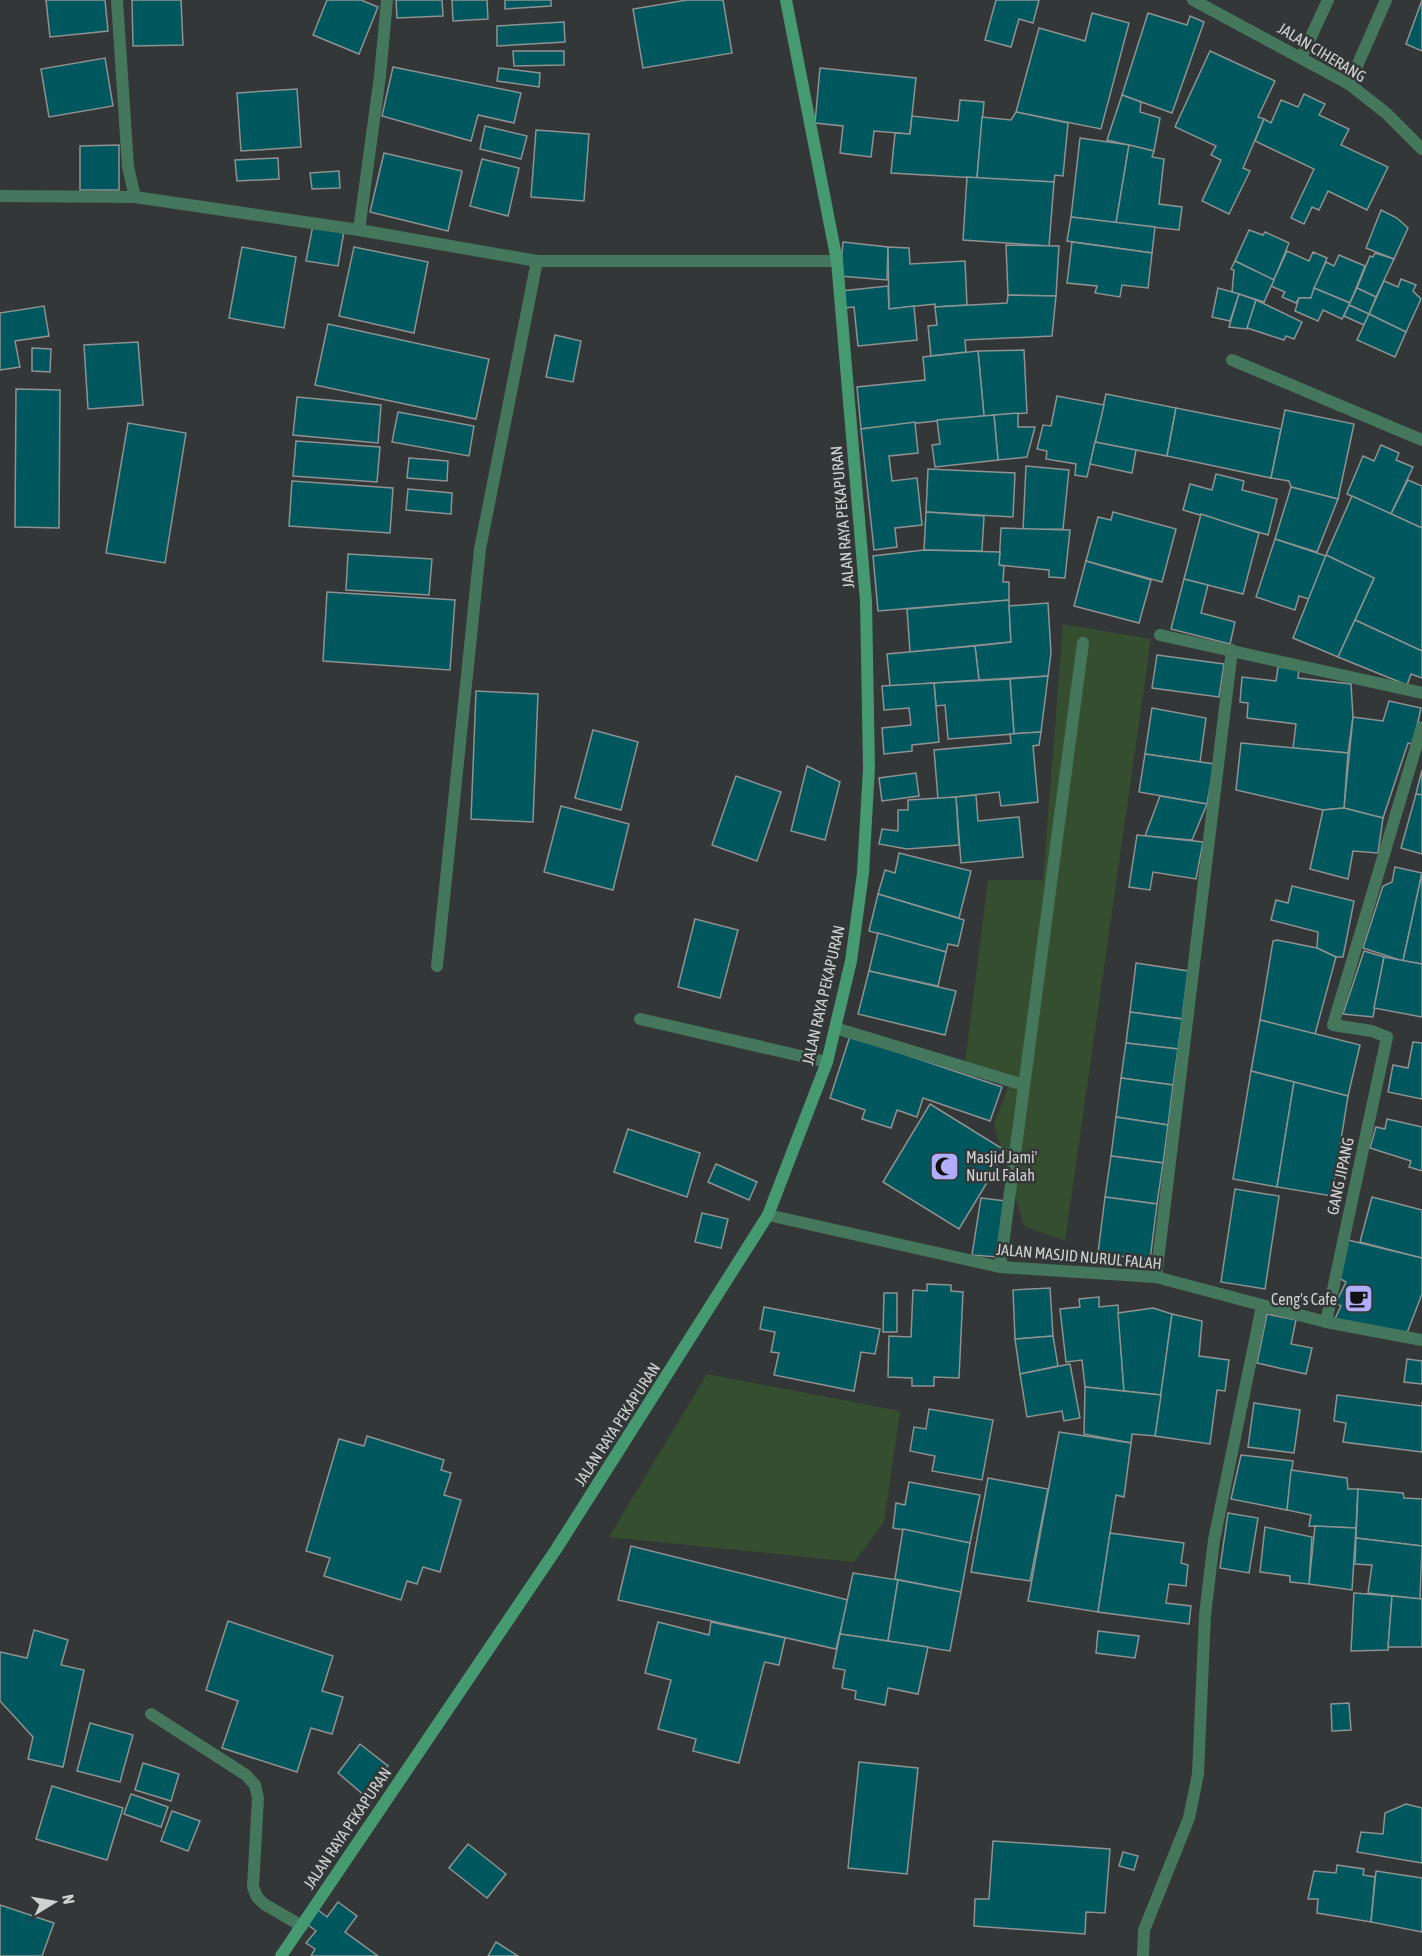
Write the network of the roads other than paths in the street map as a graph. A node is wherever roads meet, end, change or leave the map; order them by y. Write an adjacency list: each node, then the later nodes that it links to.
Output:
1 (117, 0): 11 (street)
2 (387, 0): 12 (street)
3 (786, 0): 14 (main road, JALAN RAYA PEKAPURAN)
4 (1193, 0): 7 (street, JALAN CIHERANG)
5 (1328, 0): 7 (street)
6 (1386, 0): 8 (street)
7 (1302, 56): 8 (street, JALAN CIHERANG)
8 (1348, 84): 9 (street, JALAN CIHERANG)
9 (1422, 149)
10 (0, 196): 11 (street)
11 (135, 197): 12 (street)
12 (359, 230): 13 (street)
13 (537, 261): 14 (street); 22 (street)
14 (837, 261): 24 (main road, JALAN RAYA PEKAPURAN)
15 (1232, 360): 16 (street)
16 (1422, 440)
17 (1160, 635): 19 (street)
18 (1083, 643): 26 (street)
19 (1232, 650): 20 (street); 29 (street)
20 (1422, 693)
21 (1422, 727): 31 (street, GANG JIPANG)
22 (437, 966)
23 (640, 1019): 25 (street)
24 (835, 1028): 25 (main road, JALAN RAYA PEKAPURAN); 26 (street)
25 (827, 1062): 27 (main road, JALAN RAYA PEKAPURAN)
26 (1024, 1085): 28 (street)
27 (768, 1215): 28 (street, JALAN MASJID NURUL FALAH); 34 (main road, JALAN RAYA PEKAPURAN)
28 (1000, 1267): 29 (street, JALAN MASJID NURUL FALAH)
29 (1156, 1277): 30 (street, JALAN MASJID NURUL FALAH)
30 (1262, 1306): 31 (street, JALAN MASJID NURUL FALAH); 36 (street)
31 (1326, 1322): 32 (street, JALAN MASJID NURUL FALAH)
32 (1422, 1340)
33 (151, 1714): 34 (street)
34 (302, 1926): 35 (main road, JALAN RAYA PEKAPURAN)
35 (280, 1956)
36 (1143, 1956)

